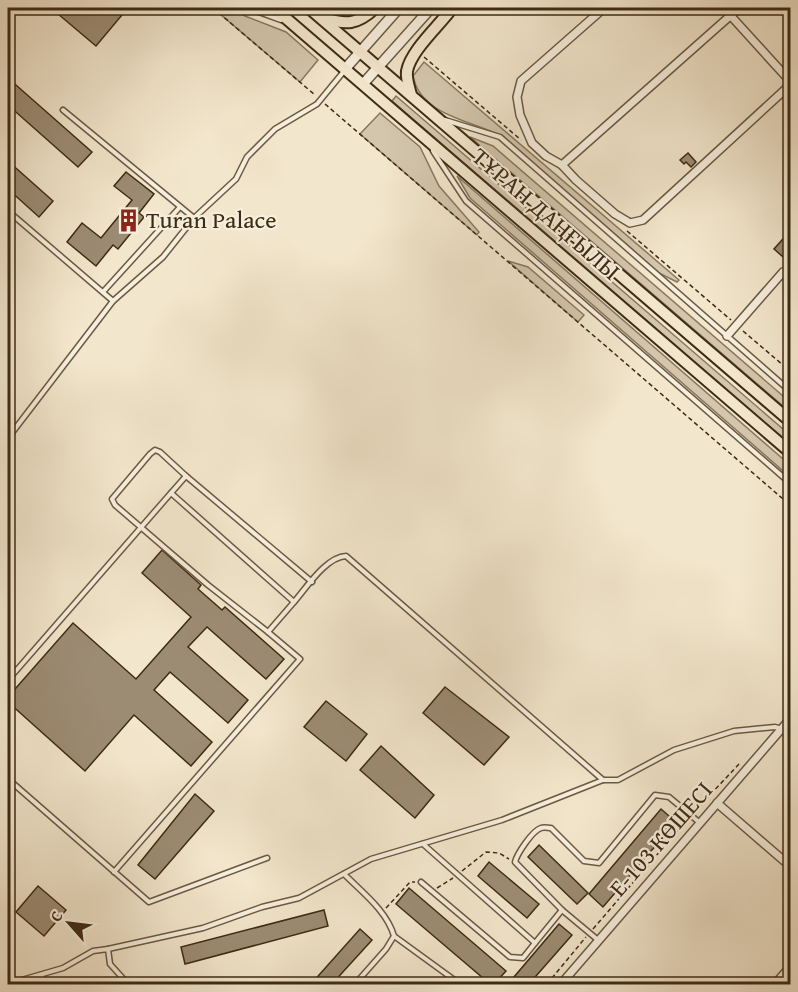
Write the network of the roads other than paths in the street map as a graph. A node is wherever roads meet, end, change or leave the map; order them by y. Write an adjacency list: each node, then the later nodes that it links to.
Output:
1 (248, 8): 11 (lane)
2 (274, 8): 11 (main road, ТҰРАН ДАҢҒЫЛЫ)
3 (375, 8): 9 (main road)
4 (399, 8): 12 (street)
5 (431, 8): 13 (street)
6 (452, 8): 17 (main road)
7 (604, 8): 21 (street)
8 (739, 8): 10 (street)
9 (311, 10): 12 (main road, ТҰРАН ДАҢҒЫЛЫ)
10 (730, 15): 15 (street); 21 (street)
11 (291, 22): 14 (main road, ТҰРАН ДАҢҒЫЛЫ)
12 (360, 52): 13 (main road, ТҰРАН ДАҢҒЫЛЫ); 14 (street)
13 (378, 67): 16 (street); 17 (main road, ТҰРАН ДАҢҒЫЛЫ)
14 (345, 69): 16 (main road, ТҰРАН ДАҢҒЫЛЫ); 24 (lane)
15 (790, 83): 21 (street)
16 (363, 84): 20 (main road, ТҰРАН ДАҢҒЫЛЫ)
17 (411, 95): 19 (main road, ТҰРАН ДАҢҒЫЛЫ)
18 (63, 110): 22 (lane)
19 (436, 117): 28 (lane); 30 (main road, ТҰРАН ДАҢҒЫЛЫ)
20 (425, 137): 32 (main road, ТҰРАН ДАҢҒЫЛЫ); 34 (lane)
21 (562, 165)
22 (180, 207): 24 (lane); 26 (lane)
23 (8, 211): 26 (lane)
24 (194, 218): 27 (lane)
25 (783, 272): 28 (street)
26 (103, 292): 27 (lane)
27 (113, 301): 31 (lane)
28 (727, 336): 29 (lane)
29 (790, 392)
30 (790, 421)
31 (8, 438)
32 (790, 452)
33 (186, 476): 35 (lane); 36 (lane); 37 (lane)
34 (790, 483)
35 (171, 493): 36 (lane); 38 (lane)
36 (141, 526): 39 (lane); 40 (lane)
37 (312, 582): 38 (lane); 44 (lane)
38 (294, 602): 39 (lane)
39 (268, 632): 50 (lane)
40 (8, 680)
41 (790, 719): 42 (street, Е-103 КӨШЕСІ)
42 (782, 729): 44 (lane); 45 (street, Е-103 КӨШЕСІ)
43 (8, 779): 50 (lane)
44 (603, 780): 47 (lane)
45 (717, 803): 46 (street, Е-103 КӨШЕСІ); 49 (street)
46 (700, 823): 53 (lane); 55 (street, Е-103 КӨШЕСІ)
47 (423, 844): 51 (lane); 56 (lane)
48 (267, 858): 50 (lane)
49 (790, 866)
50 (114, 872)
51 (344, 873): 54 (lane); 57 (lane)
52 (421, 882): 56 (lane)
53 (562, 910): 55 (lane); 56 (lane)
54 (394, 936): 63 (lane); 64 (lane)
55 (598, 941): 65 (street, Е-103 КӨШЕСІ)
56 (535, 943)
57 (108, 949): 59 (lane); 62 (lane)
58 (790, 967): 66 (street)
59 (40, 976): 60 (lane); 61 (lane)
60 (8, 984)
61 (50, 984)
62 (128, 984)
63 (355, 984)
64 (460, 984)
65 (561, 984)
66 (775, 984)

